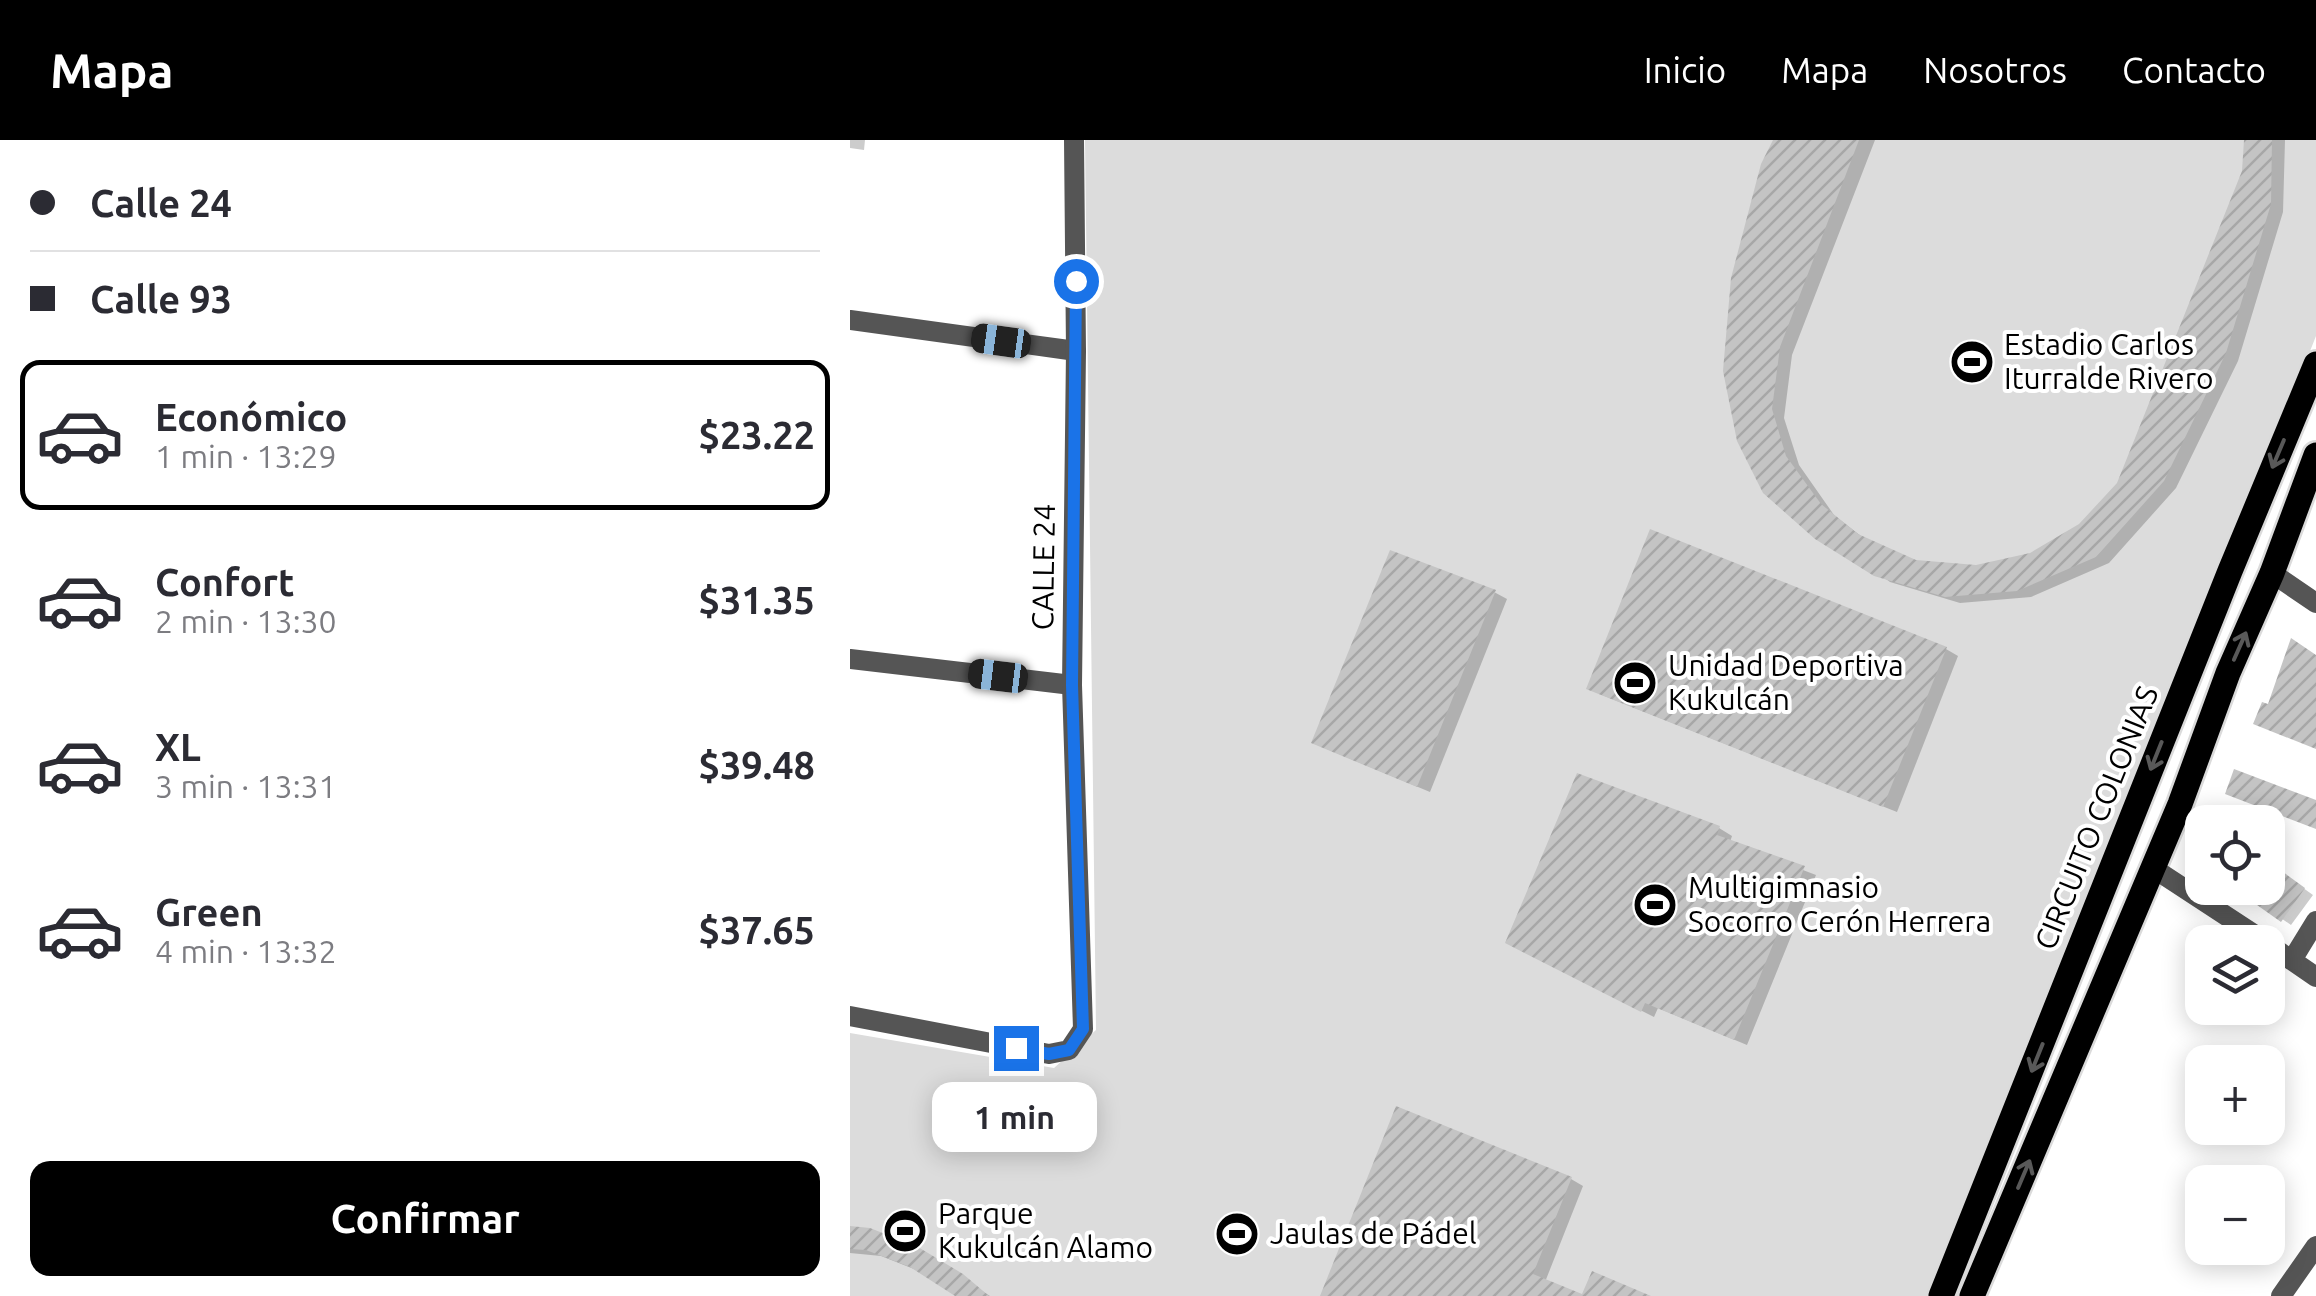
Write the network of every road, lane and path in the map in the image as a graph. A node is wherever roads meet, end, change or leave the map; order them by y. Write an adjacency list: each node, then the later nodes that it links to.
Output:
1 (1074, 140): 3 (street, CALLE 24)
2 (850, 320): 3 (street)
3 (1076, 352): 9 (street, CALLE 24)
4 (2316, 364): 17 (main road, CIRCUITO COLONIAS, one-way to 17)
5 (2316, 455): 6 (main road)
6 (2272, 572): 7 (street); 10 (main road, one-way to 6)
7 (2316, 604)
8 (850, 659): 9 (street)
9 (1072, 685): 16 (street, CALLE 24)
10 (2153, 868): 12 (street); 18 (main road, one-way to 10)
11 (2316, 921): 14 (street)
12 (2240, 925)
13 (2285, 955): 14 (street)
14 (2292, 960): 15 (street)
15 (2316, 978)
16 (850, 1016)
17 (1968, 1229): 18 (main road); 20 (main road, CIRCUITO COLONIAS)
18 (1996, 1240): 21 (main road)
19 (2316, 1246): 22 (street)
20 (1942, 1296)
21 (1972, 1296)
22 (2281, 1296)

